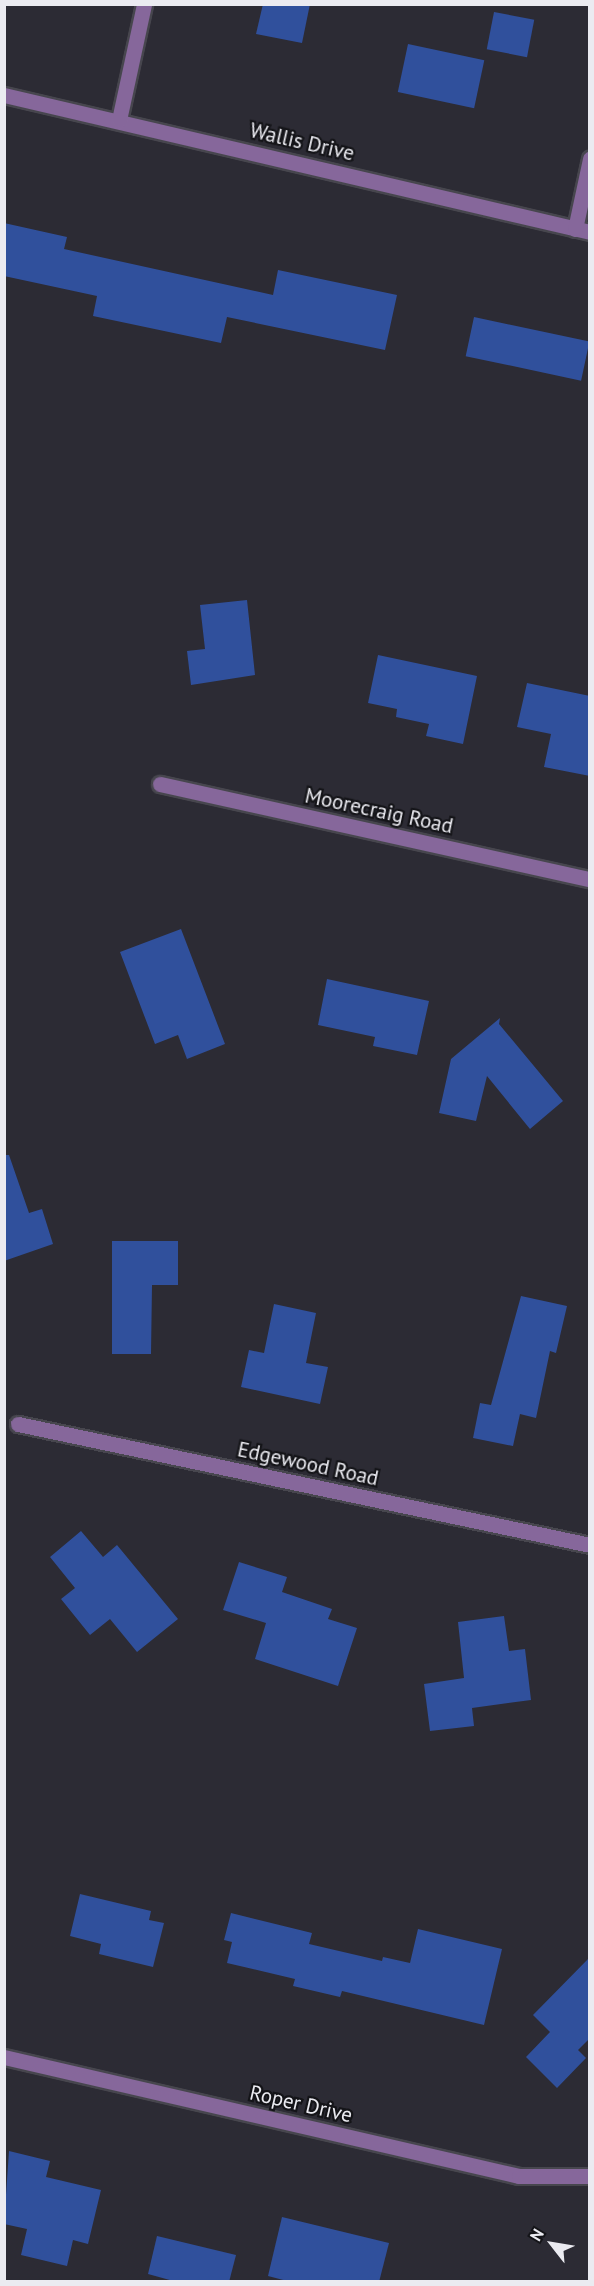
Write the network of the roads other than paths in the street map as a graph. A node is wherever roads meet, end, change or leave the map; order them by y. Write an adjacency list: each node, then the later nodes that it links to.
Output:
1 (144, 4): 3 (street)
2 (4, 95): 3 (street, Wallis Drive)
3 (119, 120): 5 (street, Wallis Drive)
4 (590, 159): 5 (street)
5 (582, 230)
6 (160, 784): 7 (street, Moorecraig Road)
7 (590, 879)
8 (18, 1424): 9 (street, Edgewood Road)
9 (590, 1545)
10 (4, 2057): 11 (street, Roper Drive)
11 (590, 2176)

